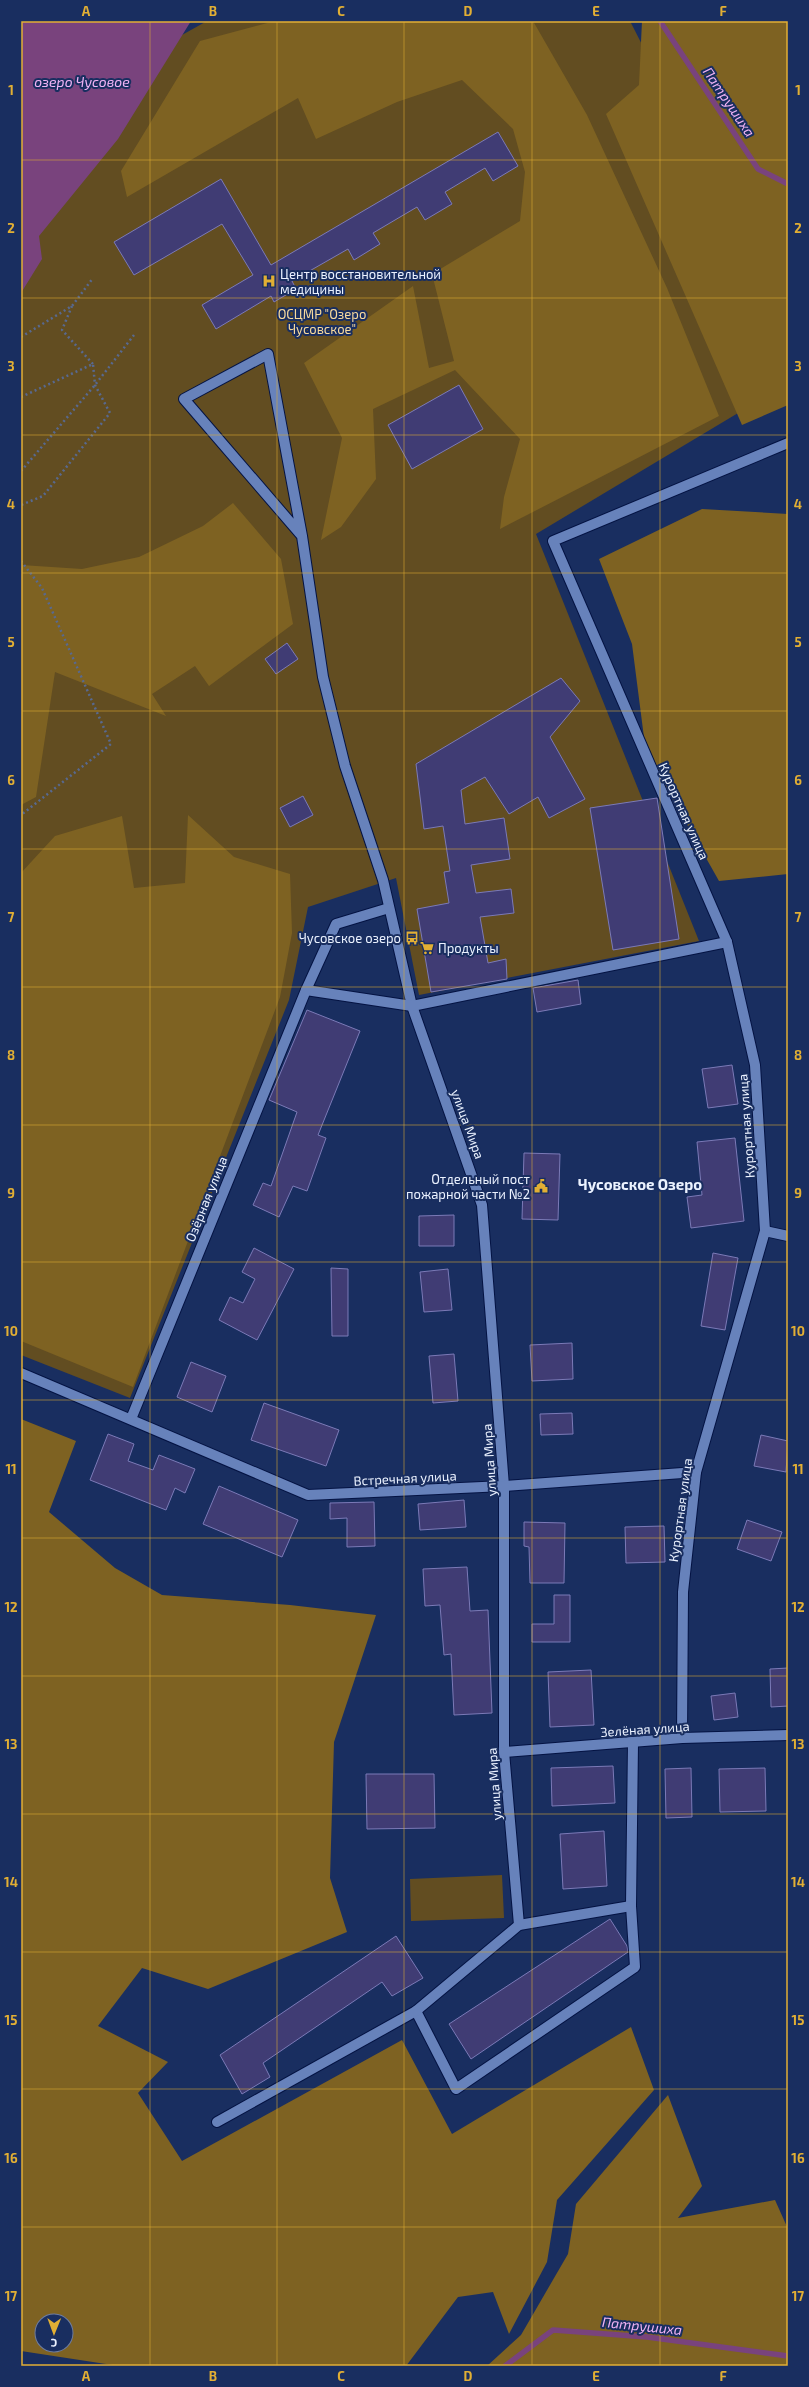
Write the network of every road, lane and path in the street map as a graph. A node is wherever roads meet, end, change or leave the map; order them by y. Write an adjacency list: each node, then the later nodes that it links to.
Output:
1 (93, 278): 2 (path)
2 (72, 306): 4 (path); 5 (path)
3 (134, 335): 6 (path)
4 (21, 336)
5 (93, 364): 6 (path); 7 (path)
6 (95, 385): 9 (path); 10 (path)
7 (21, 397)
8 (788, 444): 15 (street, Курортная улица)
9 (21, 471)
10 (21, 505)
11 (302, 536): 11 (street, улица Мира); 14 (street, улица Мира)
12 (21, 561): 13 (path)
13 (21, 814)
14 (389, 908): 16 (street, Озёрная улица); 17 (street, улица Мира)
15 (727, 942): 17 (street); 18 (street, Курортная улица)
16 (306, 990): 17 (street); 21 (street, Озёрная улица)
17 (412, 1006): 23 (street, улица Мира)
18 (765, 1231): 19 (street); 22 (street, Курортная улица)
19 (788, 1236)
20 (21, 1373): 21 (street, Встречная улица)
21 (131, 1418): 23 (street, Встречная улица)
22 (696, 1472): 23 (street, Встречная улица); 25 (street, Курортная улица)
23 (504, 1486): 27 (street, улица Мира)
24 (788, 1735): 25 (street, Зелёная улица)
25 (682, 1738): 26 (street, Зелёная улица)
26 (633, 1743): 27 (street, Зелёная улица); 28 (street)
27 (504, 1752): 29 (street, улица Мира)
28 (631, 1906): 29 (street); 30 (street)
29 (519, 1925): 30 (street)
30 (416, 2011): 31 (street)
31 (217, 2122)

